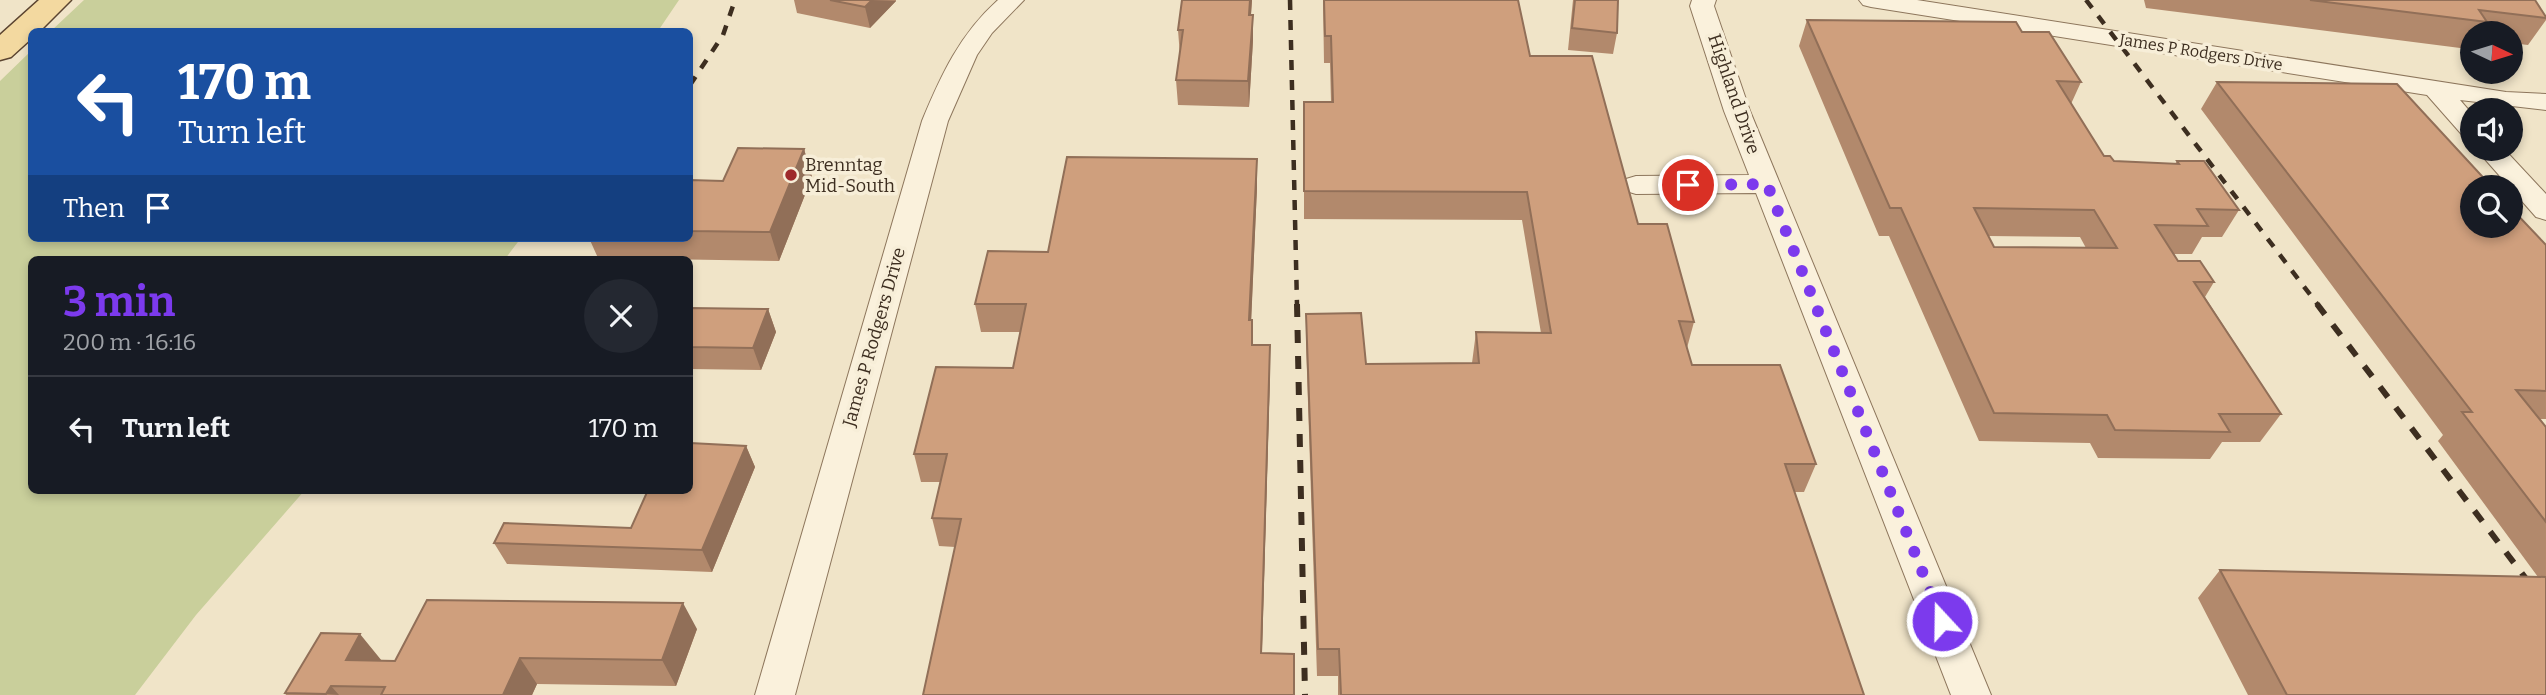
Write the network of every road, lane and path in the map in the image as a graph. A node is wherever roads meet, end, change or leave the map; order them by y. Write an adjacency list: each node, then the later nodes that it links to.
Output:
1 (56, 0): 5 (main road)
2 (1012, 0): 13 (street, James P Rodgers Drive)
3 (1704, 0): 10 (street, Highland Drive)
4 (1871, 0): 6 (street, James P Rodgers Drive)
5 (0, 51)
6 (2435, 89): 7 (street, James P Rodgers Drive); 8 (street)
7 (2541, 103)
8 (2460, 117)
9 (2500, 161): 12 (street)
10 (1767, 184): 11 (street); 14 (street, Highland Drive)
11 (1636, 185)
12 (2546, 211)
13 (775, 695)
14 (1971, 695)

